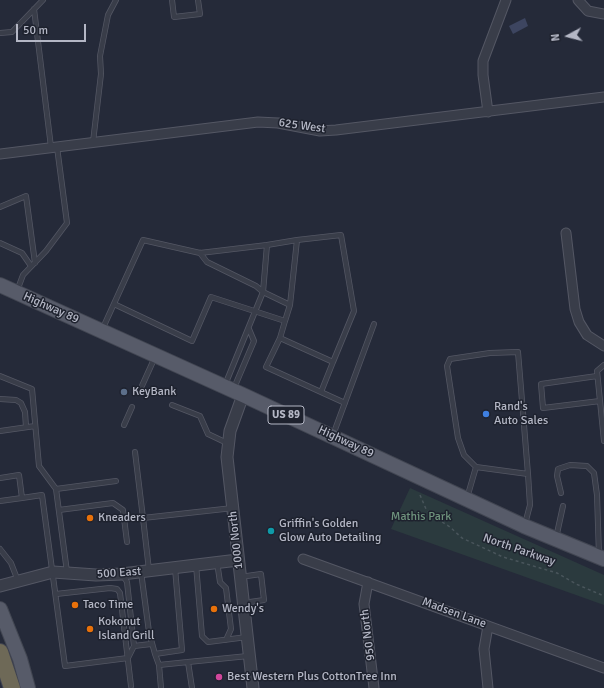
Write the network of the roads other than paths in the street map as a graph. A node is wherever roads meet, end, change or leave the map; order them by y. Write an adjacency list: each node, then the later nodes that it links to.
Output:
1 (43, 0): 7 (lane)
2 (116, 0): 12 (lane)
3 (172, 0): 4 (lane)
4 (198, 0)
5 (506, 0): 11 (street)
6 (578, 0): 8 (street)
7 (34, 9): 9 (lane); 13 (lane)
8 (604, 14)
9 (0, 33)
10 (604, 97): 11 (street, 625 West)
11 (488, 112): 12 (street, 625 West)
12 (93, 142): 13 (street, 625 West)
13 (54, 147): 14 (street, 625 West); 21 (lane)
14 (0, 154)
15 (0, 207): 21 (lane)
16 (566, 233): 33 (street)
17 (297, 240): 19 (lane); 26 (lane); 35 (lane)
18 (0, 244): 21 (lane)
19 (267, 245): 20 (lane); 24 (lane)
20 (200, 253): 24 (lane); 25 (lane)
21 (33, 264): 23 (lane)
22 (0, 285): 23 (main road, Highway 89 / US 89)
23 (16, 292): 31 (main road, Highway 89 / US 89)
24 (262, 292): 26 (lane); 27 (lane)
25 (114, 304): 27 (lane); 31 (lane)
26 (290, 305): 28 (lane)
27 (256, 311): 28 (lane); 30 (lane)
28 (285, 321): 32 (lane)
29 (374, 324): 44 (lane)
30 (249, 329): 40 (lane); 40 (lane)
31 (102, 331): 34 (main road, Highway 89 / US 89)
32 (280, 338): 35 (lane); 41 (lane)
33 (604, 346)
34 (156, 355): 39 (lane); 40 (main road, Highway 89 / US 89)
35 (333, 362): 41 (lane)
36 (604, 366): 38 (lane)
37 (0, 376): 48 (lane)
38 (597, 376): 43 (lane); 43 (lane)
39 (141, 388)
40 (234, 391): 51 (main road, Highway 89 / US 89); 53 (street, 1000 North)
41 (321, 392): 44 (lane)
42 (0, 399): 49 (lane)
43 (600, 401): 52 (lane)
44 (345, 403): 51 (lane)
45 (172, 405): 53 (lane)
46 (132, 407): 47 (lane)
47 (124, 425)
48 (35, 426): 49 (lane); 59 (lane)
49 (26, 427): 50 (lane)
50 (0, 431)
51 (333, 436): 62 (main road, Highway 89 / US 89)
52 (604, 441)
53 (227, 443): 65 (street, 1000 North)
54 (135, 452): 67 (lane)
55 (476, 467): 56 (lane); 56 (lane); 62 (lane)
56 (528, 474): 68 (lane)
57 (0, 478): 61 (lane)
58 (116, 481): 59 (lane)
59 (56, 489): 66 (lane)
60 (561, 493): 72 (lane)
61 (22, 498): 63 (lane); 79 (lane)
62 (467, 499): 68 (main road, Highway 89 / US 89)
63 (0, 501)
64 (563, 506): 69 (lane)
65 (233, 508): 67 (lane); 74 (street, 1000 North)
66 (59, 510): 70 (lane); 80 (lane)
67 (143, 518): 78 (lane)
68 (524, 526): 69 (main road, Highway 89 / US 89)
69 (556, 539): 72 (main road, Highway 89 / US 89)
70 (127, 542)
71 (2, 550): 83 (lane)
72 (601, 558)
73 (303, 559): 84 (street, Madsen Lane)
74 (238, 560): 75 (street, 500 East); 82 (street, 1000 North)
75 (217, 562): 76 (street, 500 East); 91 (lane)
76 (196, 565): 77 (street, 500 East); 91 (lane)
77 (175, 568): 78 (street, 500 East); 95 (lane)
78 (145, 571): 81 (street, 500 East); 92 (lane)
79 (53, 572): 80 (street, 500 East); 83 (street, 500 East); 86 (lane)
80 (67, 572): 81 (street, 500 East)
81 (122, 574): 93 (lane)
82 (240, 577): 87 (street, 1000 North); 87 (lane)
83 (18, 581): 85 (street, 500 East)
84 (368, 582): 89 (street, Madsen Lane); 109 (street, 950 North)
85 (0, 586)
86 (56, 594): 97 (lane); 97 (lane)
87 (243, 603): 90 (street, 1000 North)
88 (0, 610): 105 (main road)
89 (488, 626): 100 (street, Madsen Lane); 110 (street)
90 (247, 637): 91 (lane); 96 (street, 1000 North)
91 (226, 640)
92 (151, 644): 93 (lane); 95 (lane)
93 (134, 646): 97 (lane)
94 (0, 652): 104 (highway)
95 (155, 654): 99 (lane)
96 (249, 655): 98 (lane); 108 (street, 1000 North)
97 (128, 658): 102 (lane)
98 (188, 662): 99 (lane); 107 (lane)
99 (159, 665): 106 (lane)
100 (604, 668)
101 (0, 675): 103 (main road)
102 (131, 686)
103 (3, 688)
104 (12, 688)
105 (28, 688)
106 (162, 688)
107 (192, 688)
108 (253, 688)
109 (374, 688)
110 (488, 688)

